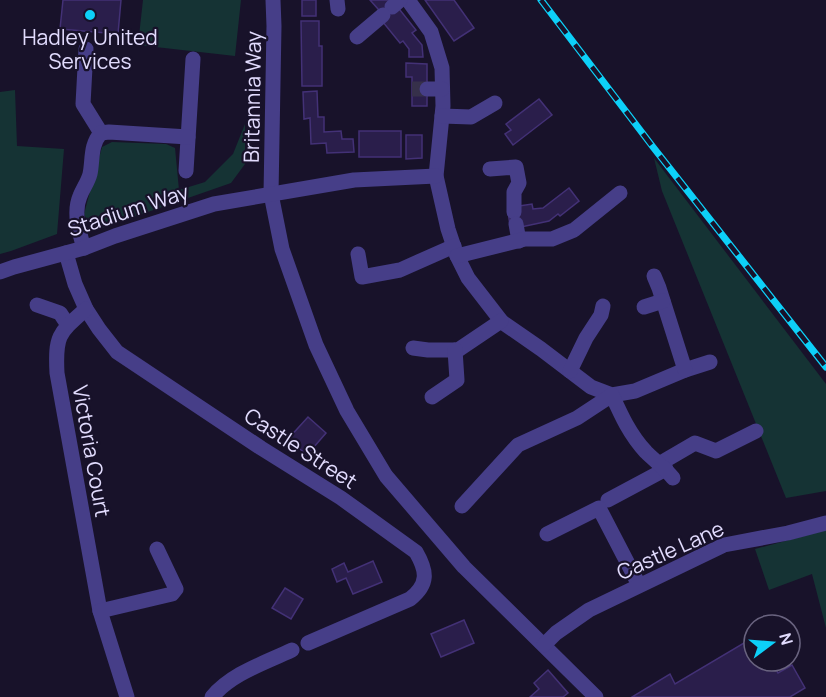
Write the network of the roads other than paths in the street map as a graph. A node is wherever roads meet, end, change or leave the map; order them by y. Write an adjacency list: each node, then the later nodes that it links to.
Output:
1 (273, 0): 15 (street, Britannia Way)
2 (408, 0): 8 (street)
3 (391, 7): 4 (street)
4 (357, 37)
5 (86, 49): 9 (street)
6 (193, 59): 10 (street)
7 (495, 103): 8 (street)
8 (442, 116): 13 (street)
9 (101, 133): 10 (street); 17 (street)
10 (188, 137): 12 (street)
11 (490, 169): 16 (street)
12 (186, 171)
13 (436, 176): 15 (street, Stadium Way); 18 (street)
14 (620, 193): 16 (street)
15 (271, 194): 17 (street, Stadium Way); 47 (street, Castle Street)
16 (519, 240): 18 (street)
17 (84, 248): 19 (street, Stadium Way)
18 (455, 251): 20 (street); 28 (street)
19 (66, 253): 21 (street, Stadium Way); 27 (street, Castle Street)
20 (358, 255)
21 (0, 272)
22 (654, 276): 23 (street)
23 (663, 301): 26 (street); 33 (street)
24 (37, 305): 29 (street)
25 (603, 306): 34 (street)
26 (644, 306)
27 (86, 309): 29 (street, Victoria Court); 46 (street, Castle Street)
28 (501, 321): 31 (street); 34 (street)
29 (68, 325): 45 (street, Victoria Court)
30 (413, 348): 31 (street)
31 (454, 350): 36 (street)
32 (710, 362): 33 (street)
33 (685, 370): 35 (street)
34 (570, 372): 35 (street)
35 (612, 394): 38 (street); 40 (street)
36 (432, 397)
37 (756, 431): 38 (street)
38 (666, 470): 39 (street)
39 (608, 500)
40 (462, 506)
41 (826, 523): 44 (street, Castle Lane)
42 (547, 534): 44 (street)
43 (157, 549): 45 (street)
44 (639, 585): 47 (street, Castle Lane)
45 (100, 612): 49 (street, Victoria Court)
46 (308, 643)
47 (544, 645): 51 (street, Castle Street)
48 (292, 650): 50 (street)
49 (127, 697)
50 (212, 697)
51 (596, 697)

